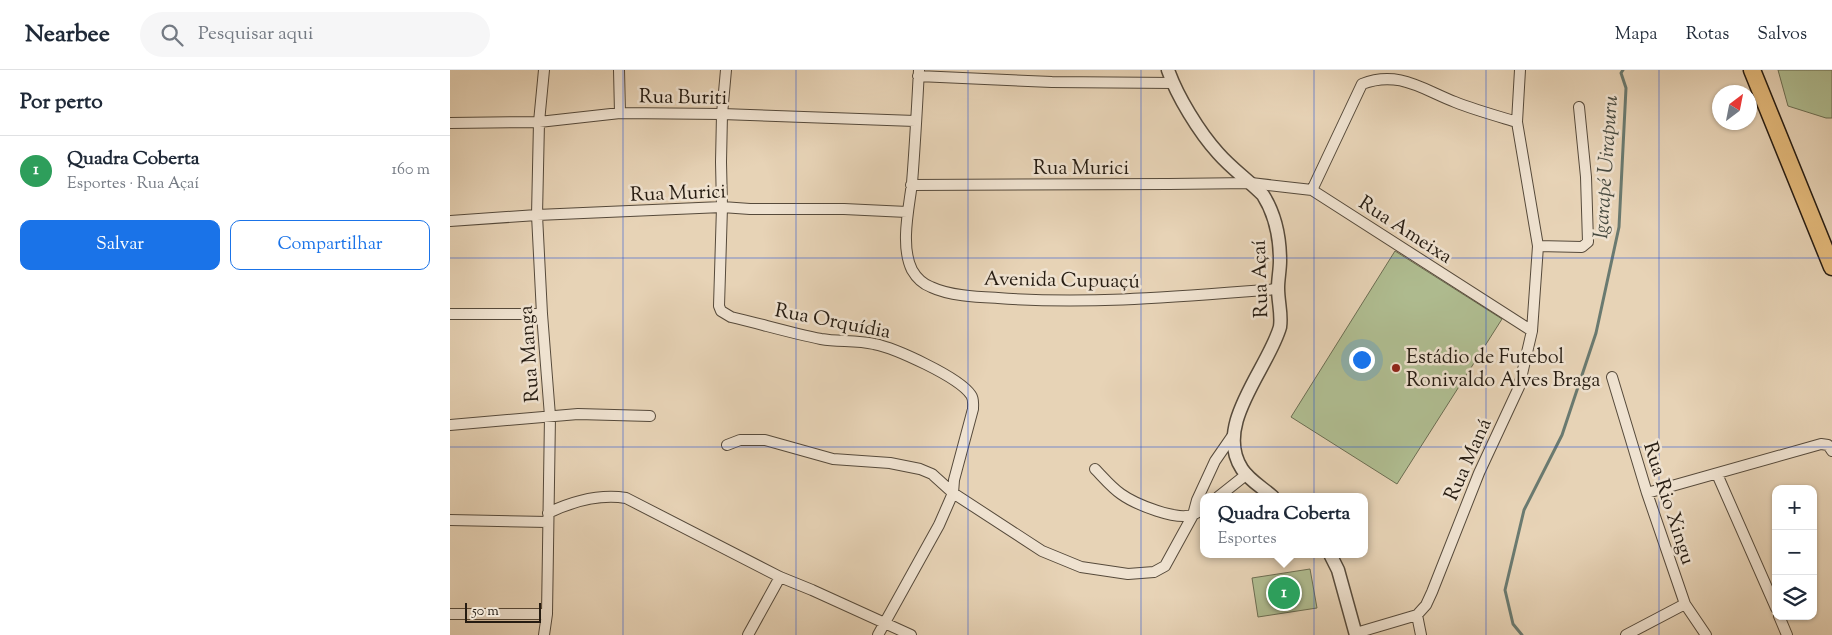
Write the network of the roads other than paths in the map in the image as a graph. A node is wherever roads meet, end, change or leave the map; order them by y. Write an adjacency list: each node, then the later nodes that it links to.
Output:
1 (544, 70): 13 (street, Rua Manga)
2 (619, 70): 10 (street)
3 (726, 70): 11 (street)
4 (1168, 70): 8 (street, Rua Açaí)
5 (1520, 70): 14 (street, Rua Maná)
6 (1752, 70): 24 (highway)
7 (918, 73): 8 (street); 12 (street, Avenida Cupuaçú)
8 (1173, 83): 16 (street, Rua Açaí)
9 (1579, 107): 23 (street)
10 (620, 113): 11 (street, Rua Buriti); 13 (street, Rua Buriti)
11 (722, 114): 12 (street, Rua Buriti); 19 (street)
12 (915, 121): 17 (street, Avenida Cupuaçú)
13 (540, 122): 15 (street, Rua Buriti); 21 (street, Rua Manga)
14 (1517, 122): 18 (street); 23 (street, Rua Maná)
15 (450, 123)
16 (1251, 183): 17 (street, Rua Murici); 18 (street, Rua Ameixa); 25 (street, Rua Açaí)
17 (912, 185): 20 (street, Avenida Cupuaçú)
18 (1312, 190): 28 (street, Rua Ameixa)
19 (722, 207): 20 (street, Rua Murici); 21 (street, Rua Murici); 39 (street, Rua Orquídia)
20 (907, 212): 25 (street, Avenida Cupuaçú)
21 (537, 215): 22 (street, Rua Murici); 27 (street, Rua Manga)
22 (450, 221)
23 (1538, 246): 28 (street, Rua Maná)
24 (1832, 267)
25 (1278, 290): 33 (street, Rua Açaí)
26 (450, 314): 27 (street)
27 (542, 314): 30 (street, Rua Manga)
28 (1532, 331): 55 (street, Rua Maná)
29 (1612, 377): 43 (street, Rua Rio Xingu)
30 (550, 416): 31 (street); 32 (street); 47 (street, Rua Manga)
31 (650, 416)
32 (450, 426)
33 (1233, 435): 37 (street, Rua Açaí); 40 (street)
34 (727, 445): 39 (street)
35 (1829, 448): 38 (street)
36 (1095, 469): 46 (street)
37 (1247, 474): 41 (street); 42 (street, Rua Açaí)
38 (1718, 474): 43 (street); 51 (street)
39 (953, 492): 46 (street); 57 (street, Rua Orquídia)
40 (1201, 493)
41 (1223, 493)
42 (1269, 493)
43 (1647, 493): 52 (street, Rua Rio Xingu)
44 (1200, 495): 46 (street)
45 (1200, 511): 46 (street)
46 (1193, 515)
47 (548, 517): 48 (street); 50 (street); 54 (street, Rua Manga)
48 (450, 520)
49 (1332, 558): 58 (street)
50 (780, 577): 57 (street); 60 (street)
51 (1772, 599)
52 (1685, 604): 64 (street); 65 (street, Rua Rio Xingu)
53 (450, 614): 54 (street)
54 (547, 614): 59 (street, Rua Manga)
55 (1417, 615): 58 (street); 63 (street)
56 (1781, 620): 66 (street)
57 (884, 622): 61 (street, Rua Orquídia); 62 (street)
58 (1356, 634)
59 (544, 635)
60 (748, 635)
61 (878, 635)
62 (911, 635)
63 (1421, 635)
64 (1626, 635)
65 (1706, 635)
66 (1787, 635)

